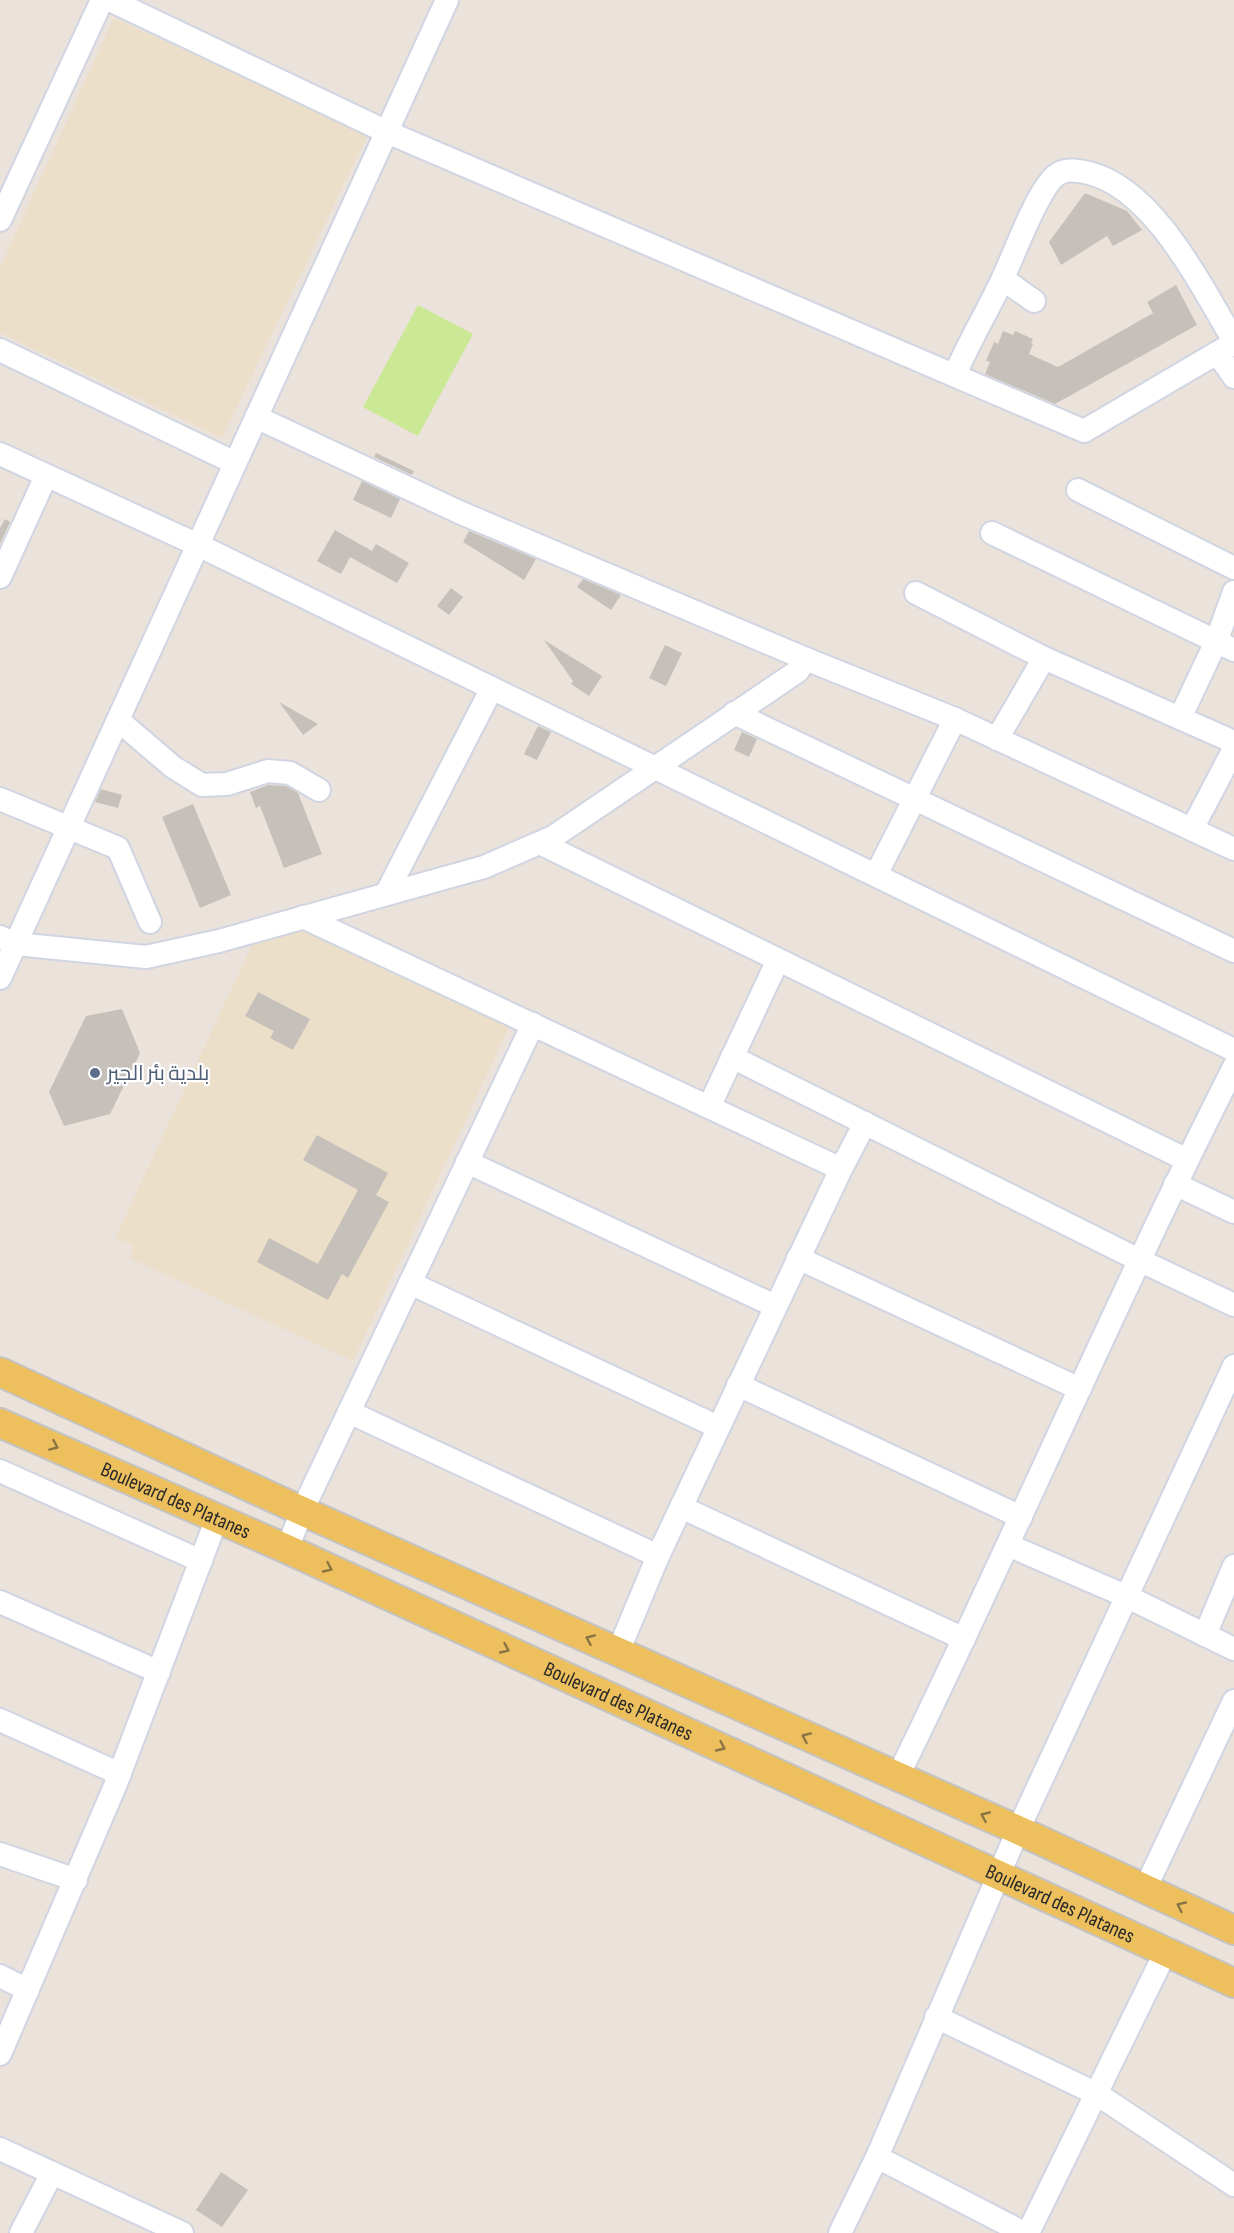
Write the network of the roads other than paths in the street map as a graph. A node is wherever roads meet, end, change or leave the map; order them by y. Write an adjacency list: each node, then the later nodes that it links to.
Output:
1 (102, 0): 5 (street)
2 (110, 0): 4 (street)
3 (447, 0): 4 (street)
4 (387, 132): 10 (street); 12 (street)
5 (0, 220)
6 (1003, 279): 7 (street); 8 (street); 10 (street)
7 (1034, 301)
8 (1228, 346): 10 (street); 11 (street)
9 (0, 350): 14 (street)
10 (955, 375)
11 (1234, 377)
12 (256, 417): 14 (street); 25 (street)
13 (0, 454): 15 (street)
14 (235, 463): 18 (street)
15 (46, 476): 18 (street); 20 (street)
16 (1078, 490): 19 (street)
17 (992, 533): 23 (street)
18 (198, 545): 26 (street); 30 (street)
19 (1234, 568)
20 (0, 577)
21 (1234, 592): 23 (street)
22 (916, 593): 24 (street)
23 (1225, 646): 28 (street)
24 (1044, 658): 28 (street); 31 (street)
25 (806, 660): 27 (street); 29 (street)
26 (492, 688): 34 (street); 43 (street)
27 (734, 713): 34 (street); 36 (street)
28 (1180, 718): 32 (street)
29 (956, 719): 31 (street); 36 (street)
30 (118, 720): 35 (street); 38 (street)
31 (997, 739): 39 (street)
32 (1234, 742)
33 (1234, 749): 39 (street)
34 (655, 767): 40 (street); 42 (street)
35 (319, 790)
36 (914, 798): 42 (street); 47 (street)
37 (0, 799): 38 (street)
38 (68, 828): 45 (street); 46 (street)
39 (1192, 829): 41 (street)
40 (540, 843): 43 (street); 48 (street)
41 (1234, 849)
42 (876, 876): 51 (street)
43 (386, 894): 44 (street)
44 (303, 917): 46 (street); 50 (street)
45 (150, 922)
46 (8, 940): 49 (street)
47 (1234, 951)
48 (778, 960): 52 (street); 56 (street)
49 (0, 978)
50 (532, 1024): 54 (street); 57 (street)
51 (1234, 1050)
52 (732, 1057): 54 (street); 55 (street)
53 (1234, 1067): 56 (street)
54 (709, 1107): 58 (street)
55 (866, 1123): 58 (street); 62 (street)
56 (1187, 1160): 59 (street)
57 (467, 1162): 63 (street); 65 (street)
58 (841, 1168): 61 (street)
59 (1174, 1184): 60 (street); 62 (street)
60 (1234, 1212)
61 (798, 1258): 65 (street); 69 (street)
62 (1139, 1260): 64 (street); 69 (street)
63 (410, 1283): 70 (street); 72 (street)
64 (1234, 1305)
65 (776, 1306): 68 (street)
66 (1234, 1366): 83 (street)
67 (0, 1372): 75 (main road, Boulevard des Platanes)
68 (738, 1385): 72 (street); 76 (street)
69 (1080, 1389): 76 (street)
70 (350, 1412): 75 (street); 80 (street)
71 (0, 1423): 77 (main road, Boulevard des Platanes, one-way to 77)
72 (718, 1427): 74 (street)
73 (0, 1471): 81 (street)
74 (681, 1507): 80 (street); 86 (street)
75 (302, 1510): 79 (street); 88 (main road, Boulevard des Platanes, one-way to 75)
76 (1020, 1517): 78 (street)
77 (217, 1518): 79 (main road, Boulevard des Platanes); 81 (street)
78 (1008, 1545): 83 (street); 86 (street)
79 (286, 1549): 96 (main road, Boulevard des Platanes, one-way to 96)
80 (657, 1556): 88 (street)
81 (201, 1561): 89 (street)
82 (1234, 1566): 85 (street)
83 (1128, 1597): 85 (street); 94 (street)
84 (0, 1602): 89 (street)
85 (1205, 1635): 87 (street)
86 (964, 1640): 93 (street)
87 (1234, 1649)
88 (618, 1652): 93 (main road, Boulevard des Platanes, one-way to 88)
89 (159, 1672): 92 (street)
90 (1234, 1701): 98 (street)
91 (0, 1720): 92 (street)
92 (120, 1774): 97 (street)
93 (897, 1778): 94 (main road, Boulevard des Platanes, one-way to 93)
94 (1018, 1830): 96 (street); 98 (main road, Boulevard des Platanes)
95 (0, 1854): 97 (street)
96 (998, 1874): 100 (main road, Boulevard des Platanes); 104 (street)
97 (76, 1880): 103 (street)
98 (1144, 1889): 99 (main road, Boulevard des Platanes, one-way to 98)
99 (1234, 1930)
100 (1166, 1951): 102 (main road, Boulevard des Platanes); 106 (street)
101 (0, 1976): 103 (street)
102 (1234, 1983)
103 (28, 1990): 105 (street)
104 (936, 2017): 106 (street); 108 (street)
105 (0, 2054)
106 (1097, 2094): 110 (street); 114 (street)
107 (0, 2149): 109 (street)
108 (877, 2157): 113 (street); 114 (street)
109 (52, 2173): 111 (street); 112 (street)
110 (1234, 2185)
111 (21, 2233)
112 (182, 2233)
113 (840, 2233)
114 (1026, 2233)

